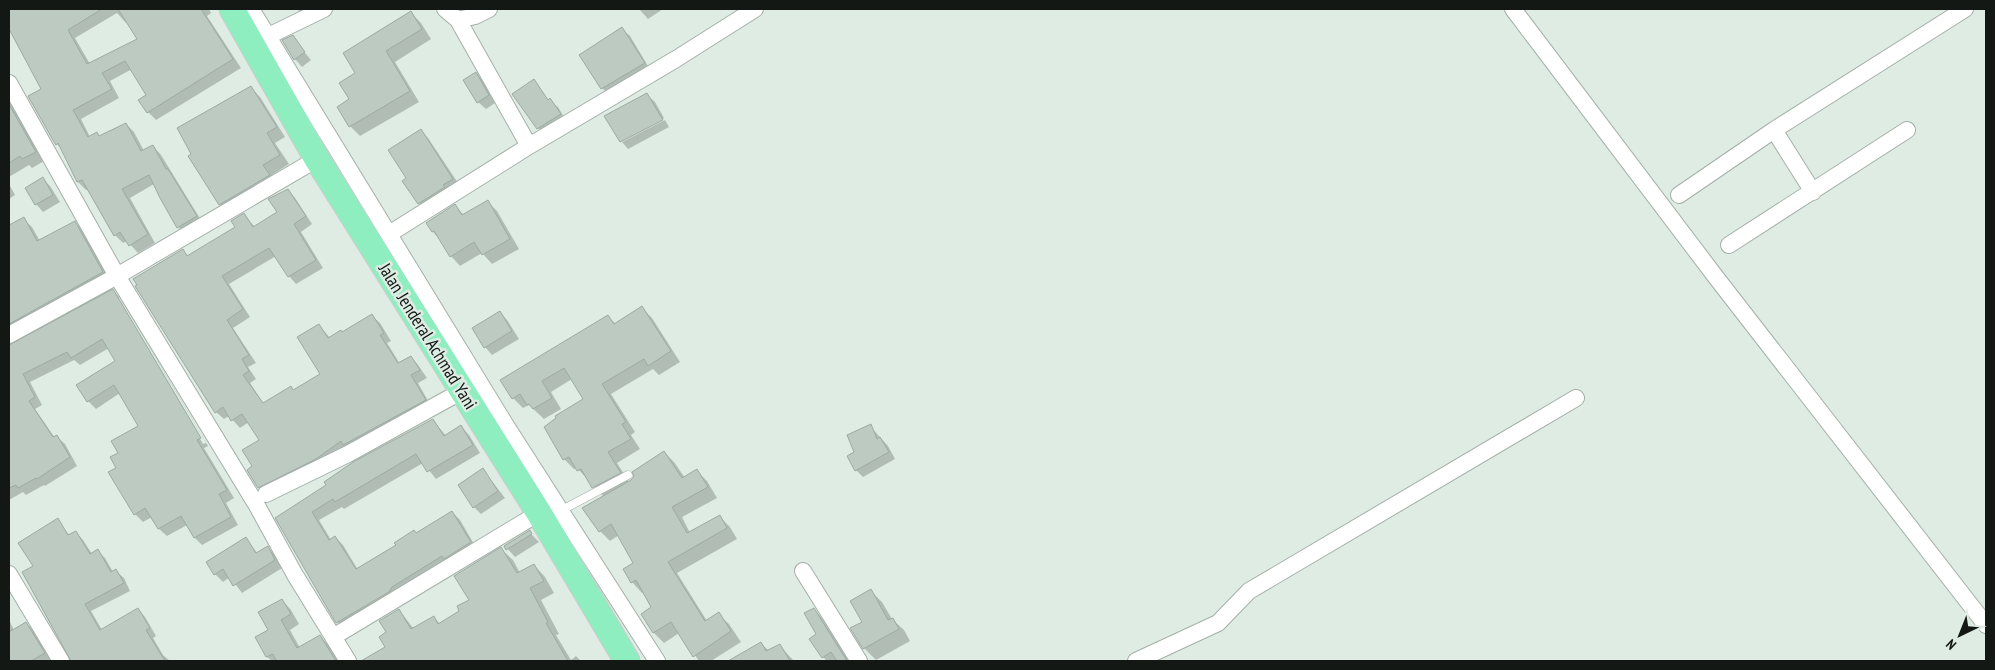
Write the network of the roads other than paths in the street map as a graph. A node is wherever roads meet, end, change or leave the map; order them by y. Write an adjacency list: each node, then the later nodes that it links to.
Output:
1 (232, 9): 10 (main road, Jalan Jenderal Achmad Yani)
2 (251, 9): 10 (street)
3 (324, 9): 10 (street)
4 (445, 9): 9 (street)
5 (488, 9): 9 (street)
6 (755, 9): 14 (street)
7 (1513, 9): 29 (street)
8 (1965, 9): 12 (street)
9 (458, 20): 14 (street)
10 (259, 40): 15 (main road, Jalan Jenderal Achmad Yani); 18 (street)
11 (9, 83): 20 (street)
12 (1774, 130): 16 (street); 17 (street)
13 (1907, 130): 16 (street)
14 (529, 146): 18 (street)
15 (317, 158): 20 (street); 22 (main road, Jalan Jenderal Achmad Yani)
16 (1813, 192): 19 (street)
17 (1679, 195)
18 (390, 234): 26 (street)
19 (1729, 246)
20 (116, 276): 21 (street); 30 (street)
21 (9, 335)
22 (462, 391): 25 (street); 26 (main road, Jalan Jenderal Achmad Yani)
23 (1576, 398): 36 (street)
24 (628, 475): 26 (lane)
25 (266, 494)
26 (549, 512): 30 (street); 33 (main road, Jalan Jenderal Achmad Yani); 34 (street)
27 (803, 571): 35 (street)
28 (9, 574): 31 (street)
29 (1986, 625)
30 (333, 637): 32 (street)
31 (61, 661)
32 (348, 661)
33 (627, 661)
34 (657, 661)
35 (859, 661)
36 (1136, 661)

